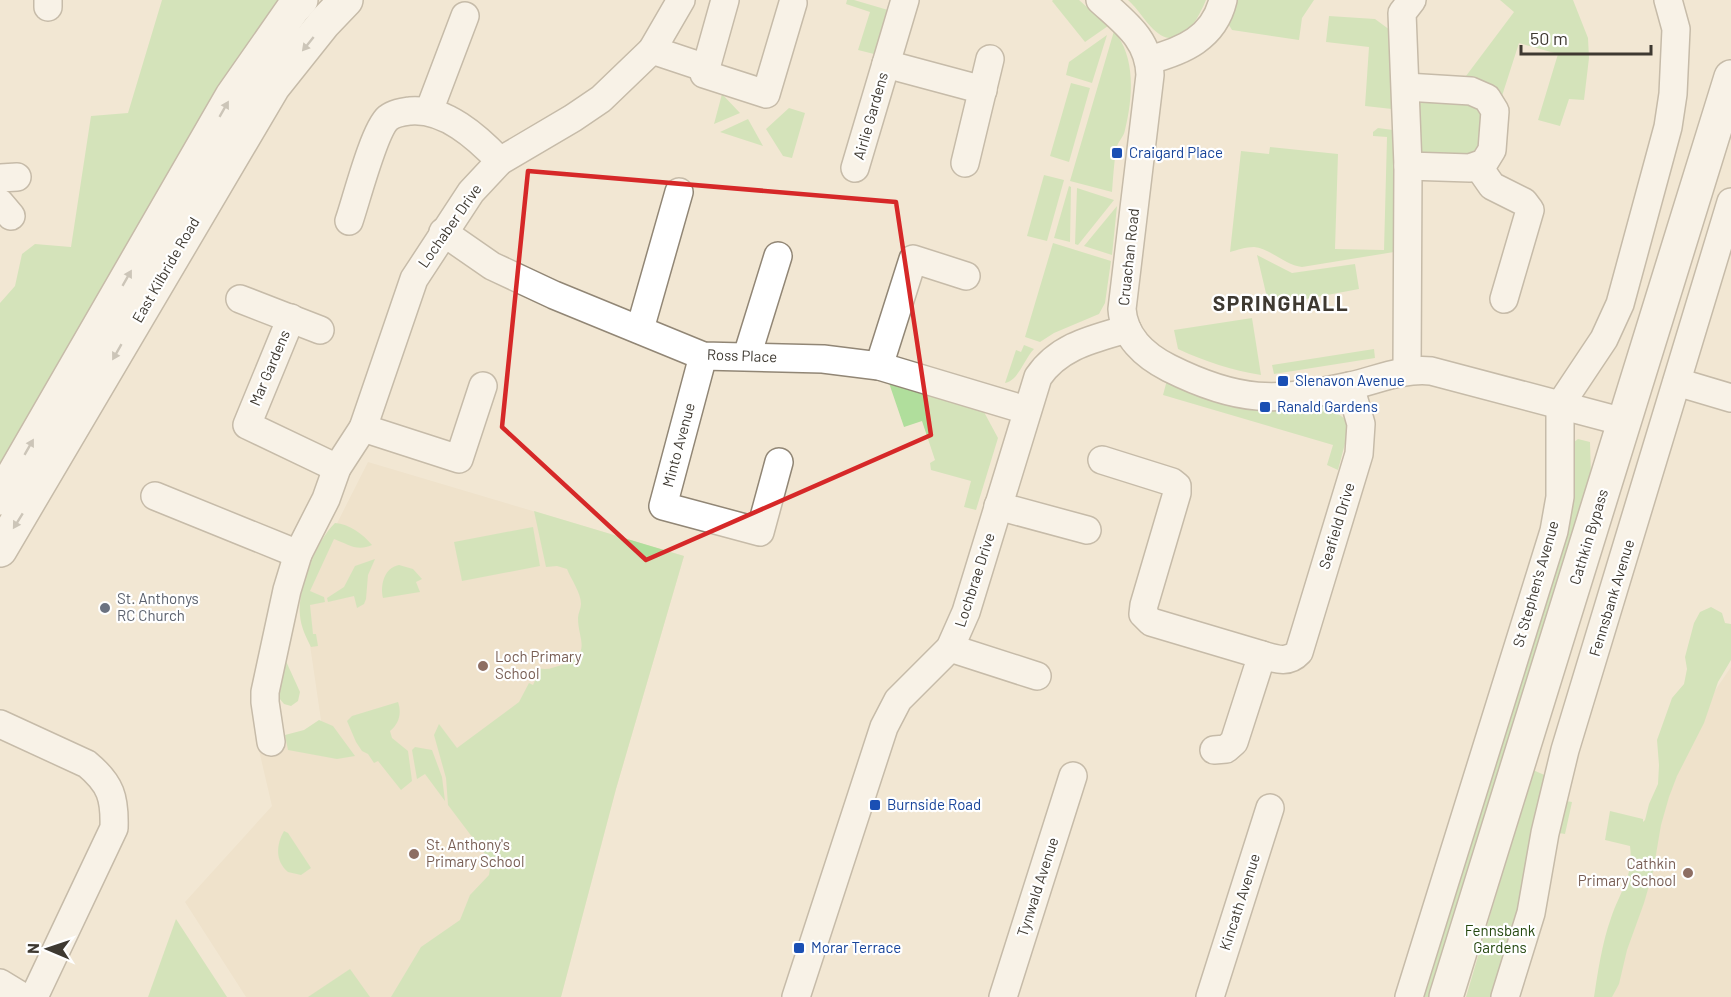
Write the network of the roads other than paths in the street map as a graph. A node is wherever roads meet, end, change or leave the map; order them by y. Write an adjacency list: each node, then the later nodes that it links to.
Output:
1 (301, 0): 54 (main road, East Kilbride Road, one-way to 1)
2 (346, 0): 57 (main road, East Kilbride Road, one-way to 57)
3 (681, 0): 12 (street, Lochaber Drive)
4 (725, 0): 16 (street)
5 (905, 0): 15 (street, Airlie Gardens)
6 (1100, 0): 14 (street)
7 (1222, 0): 14 (street)
8 (1412, 0): 18 (street)
9 (1668, 0): 46 (street)
10 (794, 3): 16 (street)
11 (465, 16): 20 (street)
12 (652, 50): 16 (street); 21 (street, Lochaber Drive)
13 (990, 59): 19 (street)
14 (1149, 60): 36 (street, Cruachan Road)
15 (886, 64): 19 (street, Airlie Gardens); 25 (street, Airlie Gardens)
16 (706, 68)
17 (1731, 77): 48 (main road, Cathkin Bypass)
18 (1406, 87): 23 (street); 24 (street)
19 (983, 90): 22 (street)
20 (429, 111): 21 (street); 28 (street)
21 (500, 161): 29 (street, Lochaber Drive)
22 (965, 163)
23 (1408, 166): 24 (street); 41 (street)
24 (1478, 166): 33 (street)
25 (855, 168)
26 (679, 192): 35 (street)
27 (1731, 202): 42 (street, Fennsbank Avenue)
28 (349, 221)
29 (443, 232): 35 (street, Ross Place); 49 (street, Lochaber Drive)
30 (778, 256): 39 (street)
31 (966, 276): 40 (street)
32 (240, 299): 34 (street, Mar Gardens)
33 (1504, 299)
34 (291, 318): 37 (street, Mar Gardens); 52 (street, Mar Gardens)
35 (640, 329): 38 (street, Ross Place)
36 (1127, 329): 44 (street); 47 (street, Lochbrae Drive)
37 (320, 330)
38 (703, 356): 39 (street, Ross Place); 51 (street, Minto Avenue)
39 (747, 356): 40 (street, Ross Place)
40 (879, 366): 47 (street, Ross Place)
41 (1407, 371): 44 (street); 46 (street)
42 (1677, 381): 45 (street); 75 (street, Fennsbank Avenue)
43 (483, 386): 49 (street)
44 (1350, 386): 60 (street, Seafield Drive)
45 (1731, 398)
46 (1560, 405): 48 (street); 73 (street, St Stephen's Avenue)
47 (1026, 410): 55 (street, Lochbrae Drive)
48 (1624, 422): 74 (main road, Cathkin Bypass)
49 (363, 428): 52 (street, Lochaber Drive)
50 (1102, 460): 60 (street)
51 (779, 462)
52 (337, 468): 58 (street, Lochaber Drive)
53 (155, 496): 58 (street)
54 (0, 498)
55 (998, 506): 56 (street); 59 (street, Lochbrae Drive)
56 (1087, 530)
57 (0, 550)
58 (298, 554): 63 (street, Lochaber Drive)
59 (950, 648): 61 (street); 70 (street, Lochbrae Drive)
60 (1262, 655): 64 (street)
61 (1037, 676)
62 (0, 724): 69 (street)
63 (271, 742)
64 (1214, 750)
65 (1073, 776): 71 (street, Tynwald Avenue)
66 (1270, 808): 72 (street, Kincath Avenue)
67 (0, 983): 68 (street)
68 (23, 997)
69 (34, 997)
70 (796, 997)
71 (1003, 997)
72 (1210, 997)
73 (1408, 997)
74 (1446, 997)
75 (1505, 997)

